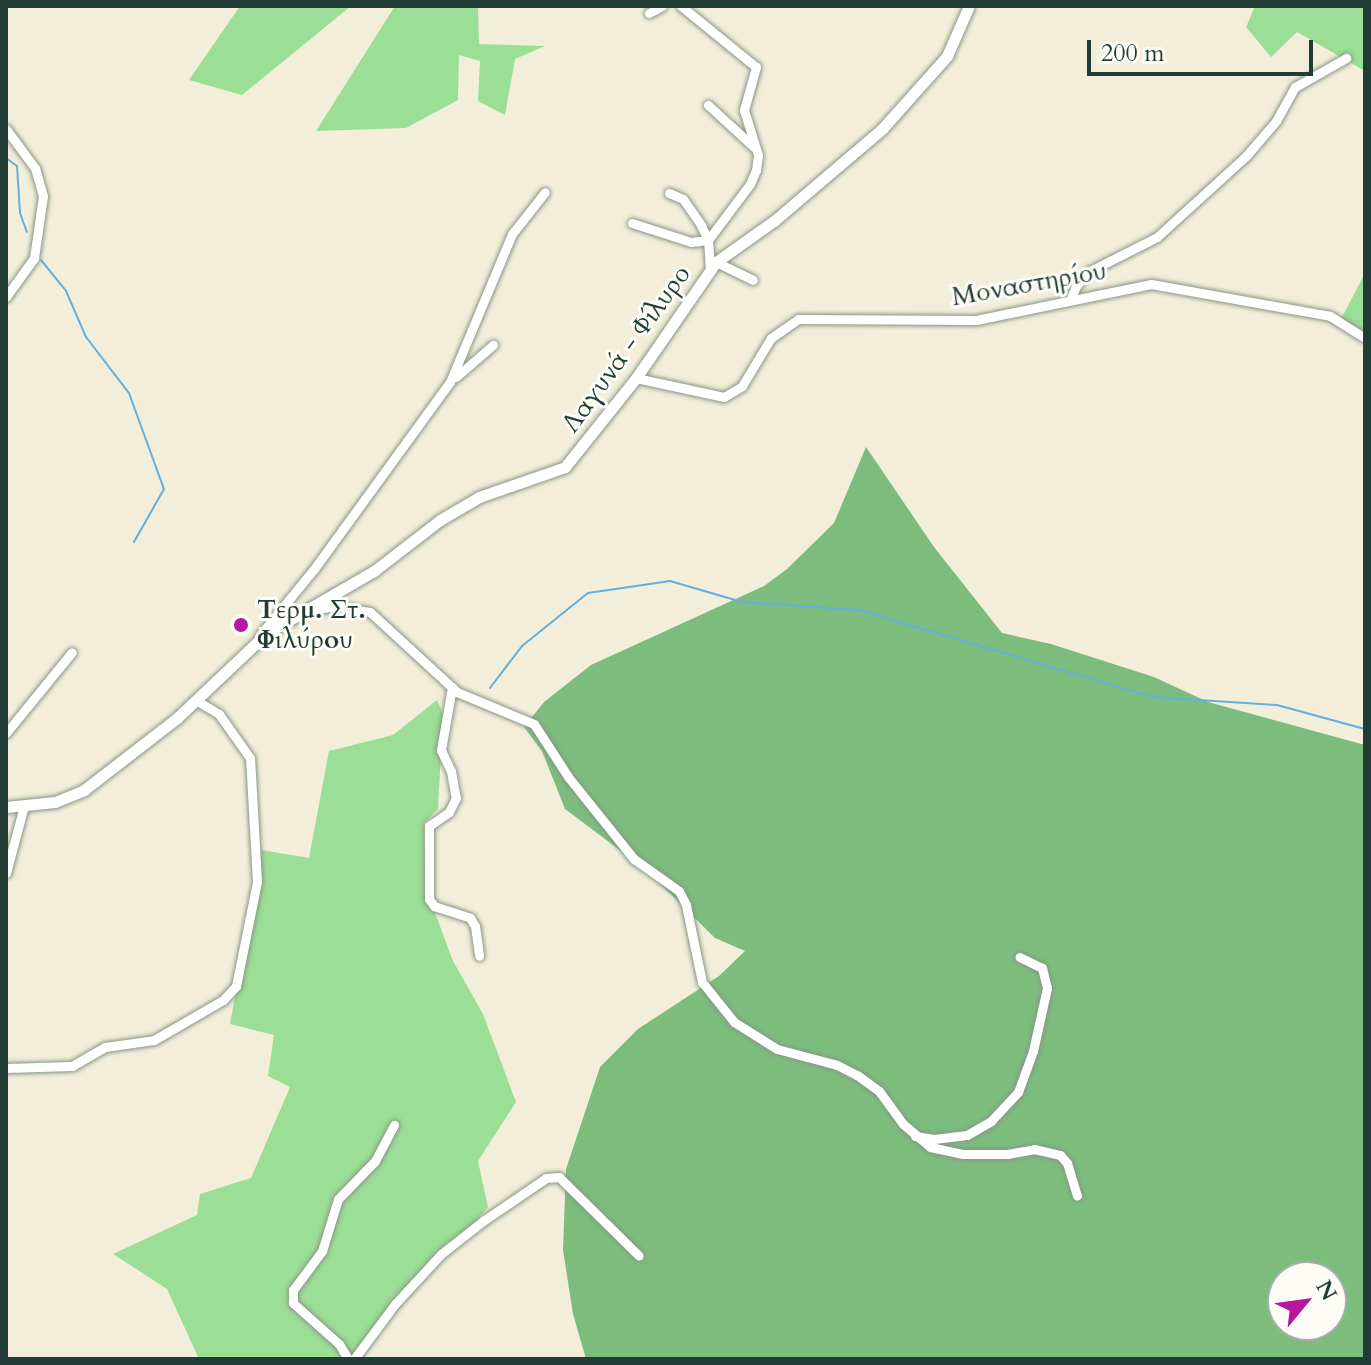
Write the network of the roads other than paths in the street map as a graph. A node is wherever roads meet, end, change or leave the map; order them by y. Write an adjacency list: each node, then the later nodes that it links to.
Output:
1 (662, 6): 4 (street)
2 (681, 6): 8 (street)
3 (969, 6): 13 (street, Λαγυνά - Φίλυρο)
4 (649, 13)
5 (1346, 58): 16 (street)
6 (708, 105): 8 (street)
7 (6, 129): 15 (street)
8 (757, 149): 12 (street)
9 (545, 192): 20 (street)
10 (669, 193): 12 (street)
11 (632, 223): 12 (street)
12 (708, 240): 13 (street)
13 (713, 266): 14 (street); 19 (street, Λαγυνά - Φίλυρο)
14 (753, 280)
15 (6, 297)
16 (1071, 298): 17 (street, Μοναστηρίου); 19 (street, Μοναστηρίου)
17 (1365, 338)
18 (493, 345): 20 (street)
19 (636, 378): 21 (street, Λαγυνά - Φίλυρο)
20 (450, 382): 22 (street)
21 (304, 612): 22 (street, Λαγυνά - Φίλυρο); 24 (street)
22 (256, 641): 25 (street, Λαγυνά - Φίλυρο)
23 (72, 652): 26 (street)
24 (452, 687): 30 (street); 34 (street)
25 (196, 700): 27 (street, Λαγυνά - Φίλυρο); 32 (street)
26 (6, 733)
27 (24, 806): 28 (street, Λαγυνά - Φίλυρο); 29 (street)
28 (6, 807)
29 (6, 873)
30 (479, 956)
31 (1019, 957): 34 (street)
32 (6, 1068)
33 (394, 1125): 37 (street)
34 (915, 1136): 35 (street)
35 (1077, 1196)
36 (639, 1256): 37 (street)
37 (351, 1359)

